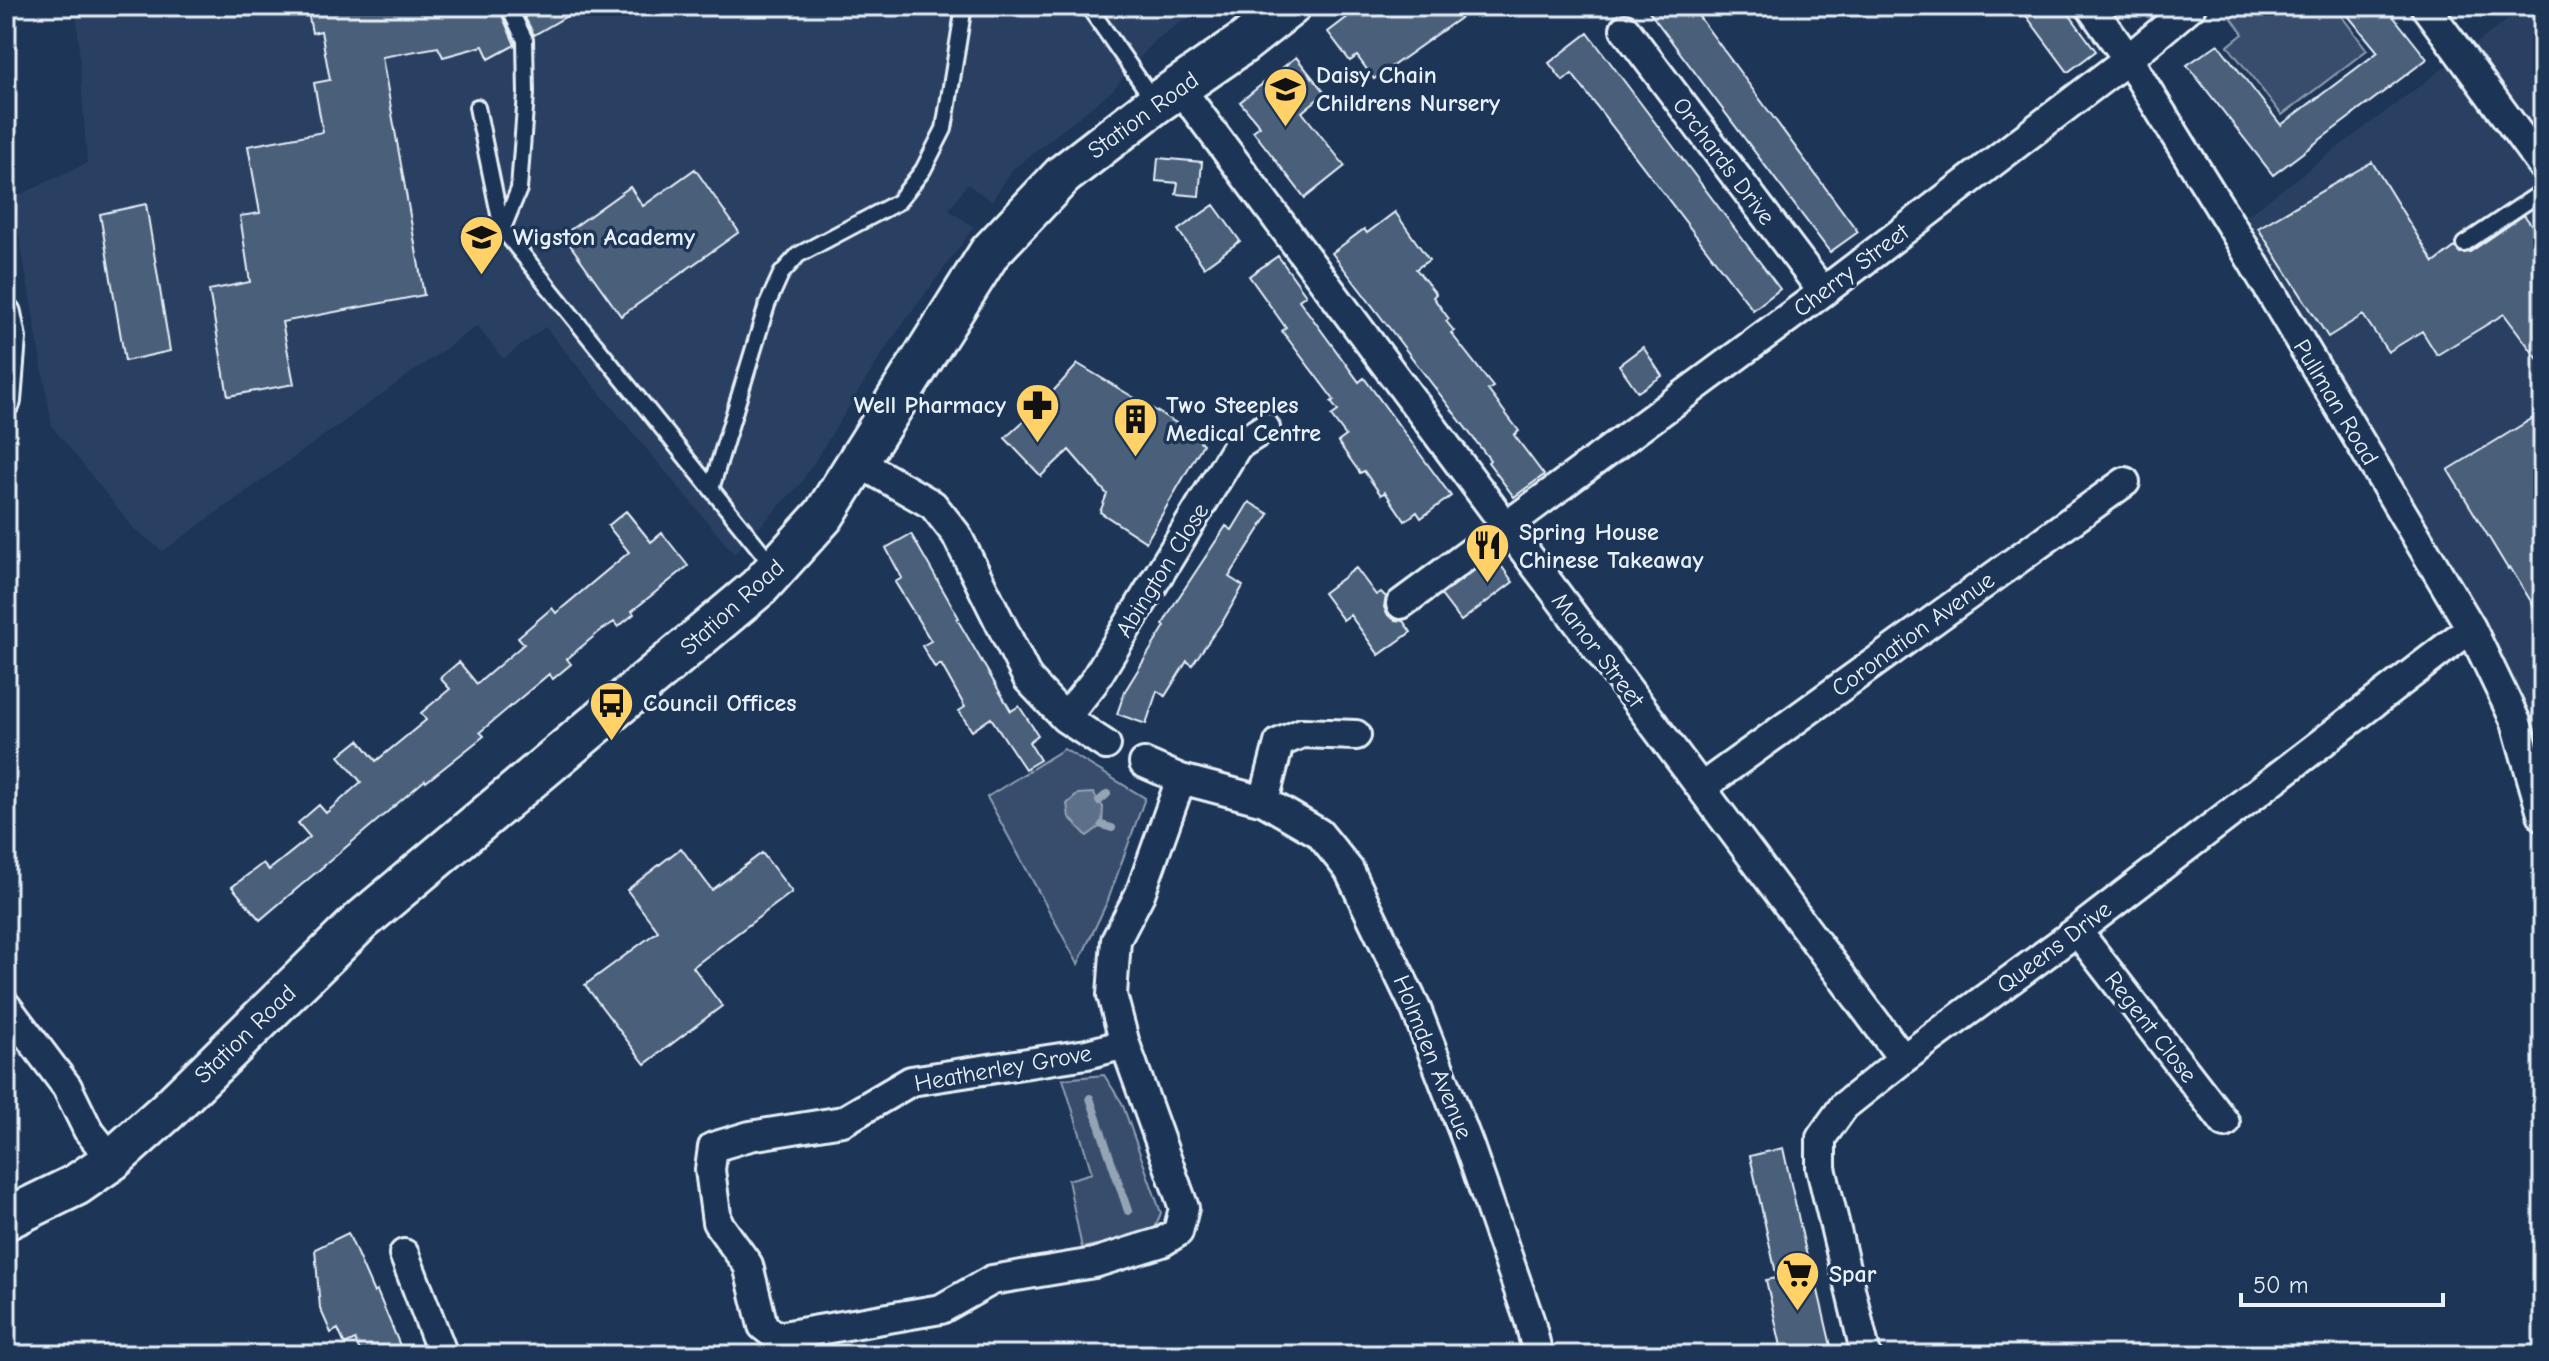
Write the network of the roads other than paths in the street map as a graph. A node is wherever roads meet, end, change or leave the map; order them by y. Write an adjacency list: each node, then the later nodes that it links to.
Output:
1 (508, 6): 14 (lane)
2 (964, 6): 22 (lane)
3 (1088, 6): 10 (lane)
4 (1290, 6): 10 (main road, Station Road)
5 (2090, 6): 9 (street, Pullman Road)
6 (2191, 6): 9 (street, Cherry Street)
7 (2425, 6): 12 (street)
8 (1625, 29): 16 (street, Orchards Drive)
9 (2128, 59): 16 (street, Cherry Street); 26 (street, Pullman Road)
10 (1168, 95): 20 (main road, Station Road); 23 (street, Manor Street)
11 (477, 107): 14 (lane)
12 (2543, 167)
13 (2543, 191): 15 (lane)
14 (502, 229): 22 (lane)
15 (2464, 244)
16 (1823, 292): 23 (street, Cherry Street)
17 (6, 313): 18 (street)
18 (6, 401)
19 (1265, 428): 27 (street, Abington Close)
20 (856, 461): 24 (main road, Station Road); 27 (street)
21 (2125, 482): 33 (street, Coronation Avenue)
22 (711, 489): 24 (lane)
23 (1506, 528): 25 (street, Cherry Street); 33 (street, Manor Street)
24 (776, 570): 41 (main road, Station Road)
25 (1401, 604)
26 (2471, 628): 32 (street, Pullman Road); 36 (street, Queens Drive)
27 (1065, 718): 29 (street)
28 (1356, 735): 34 (street)
29 (1106, 745)
30 (1144, 763): 31 (street, Holmden Avenue)
31 (1181, 779): 34 (street, Holmden Avenue); 38 (street, Heatherley Grove)
32 (2538, 782): 35 (street, Pullman Road)
33 (1702, 787): 39 (street, Manor Street)
34 (1264, 801): 45 (street, Holmden Avenue)
35 (2543, 815)
36 (2077, 931): 39 (street, Queens Drive); 40 (street, Regent Close)
37 (6, 1006): 41 (street)
38 (1125, 1044): 38 (street, Heatherley Grove)
39 (1903, 1059): 46 (street, Queens Drive)
40 (2225, 1123)
41 (112, 1160): 42 (main road, Station Road)
42 (6, 1219)
43 (404, 1254): 44 (street)
44 (443, 1355)
45 (1538, 1355)
46 (1866, 1355)

